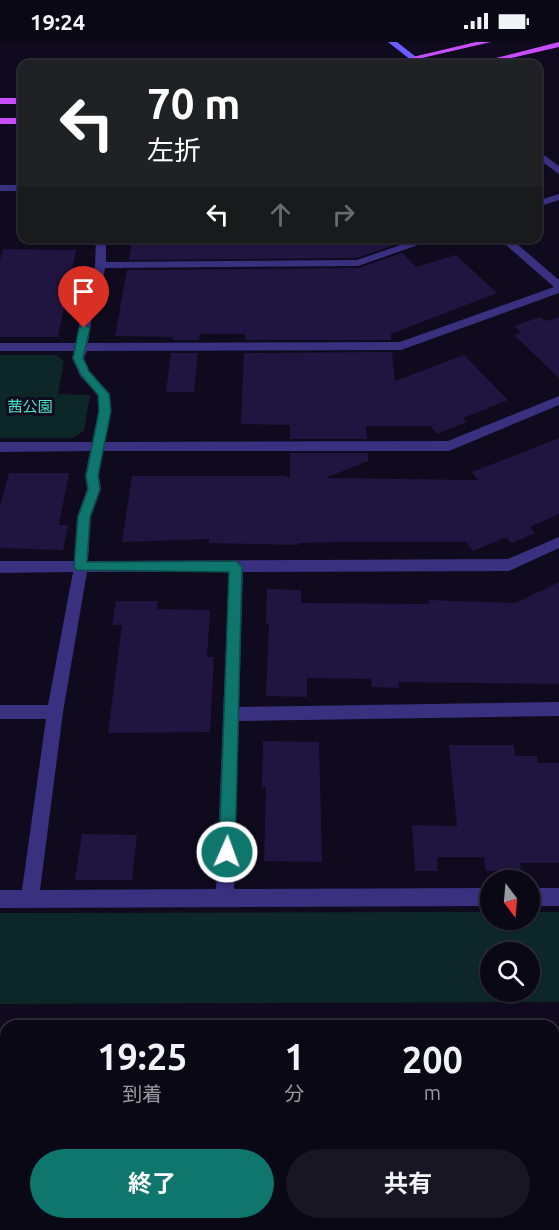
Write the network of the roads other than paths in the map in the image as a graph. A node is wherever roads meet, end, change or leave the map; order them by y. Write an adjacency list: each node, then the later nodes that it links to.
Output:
1 (392, 42): 4 (main road)
2 (487, 42): 5 (main road)
3 (559, 44): 6 (main road)
4 (415, 60)
5 (425, 60)
6 (493, 60)
7 (0, 101): 8 (main road)
8 (18, 101)
9 (0, 121): 10 (main road)
10 (18, 121)
11 (542, 157): 12 (street)
12 (559, 171)
13 (18, 189): 14 (street)
14 (1, 191)
15 (559, 197): 16 (street)
16 (542, 202)
17 (101, 243): 20 (street)
18 (418, 243): 20 (street)
19 (509, 243): 21 (street)
20 (100, 265): 23 (street)
21 (559, 287): 23 (street)
22 (0, 347): 23 (street)
23 (82, 347): 26 (street)
24 (559, 400): 26 (street)
25 (0, 447): 26 (street)
26 (97, 447): 29 (street)
27 (559, 542): 30 (street)
28 (0, 567): 29 (street)
29 (81, 567): 30 (street); 33 (street)
30 (236, 567): 34 (street)
31 (559, 709): 34 (street)
32 (0, 712): 33 (street)
33 (56, 712): 40 (street)
34 (232, 714): 38 (street)
35 (480, 897): 38 (street)
36 (540, 897): 37 (street)
37 (559, 897)
38 (225, 898): 40 (street)
39 (0, 899): 40 (street)
40 (30, 899)

